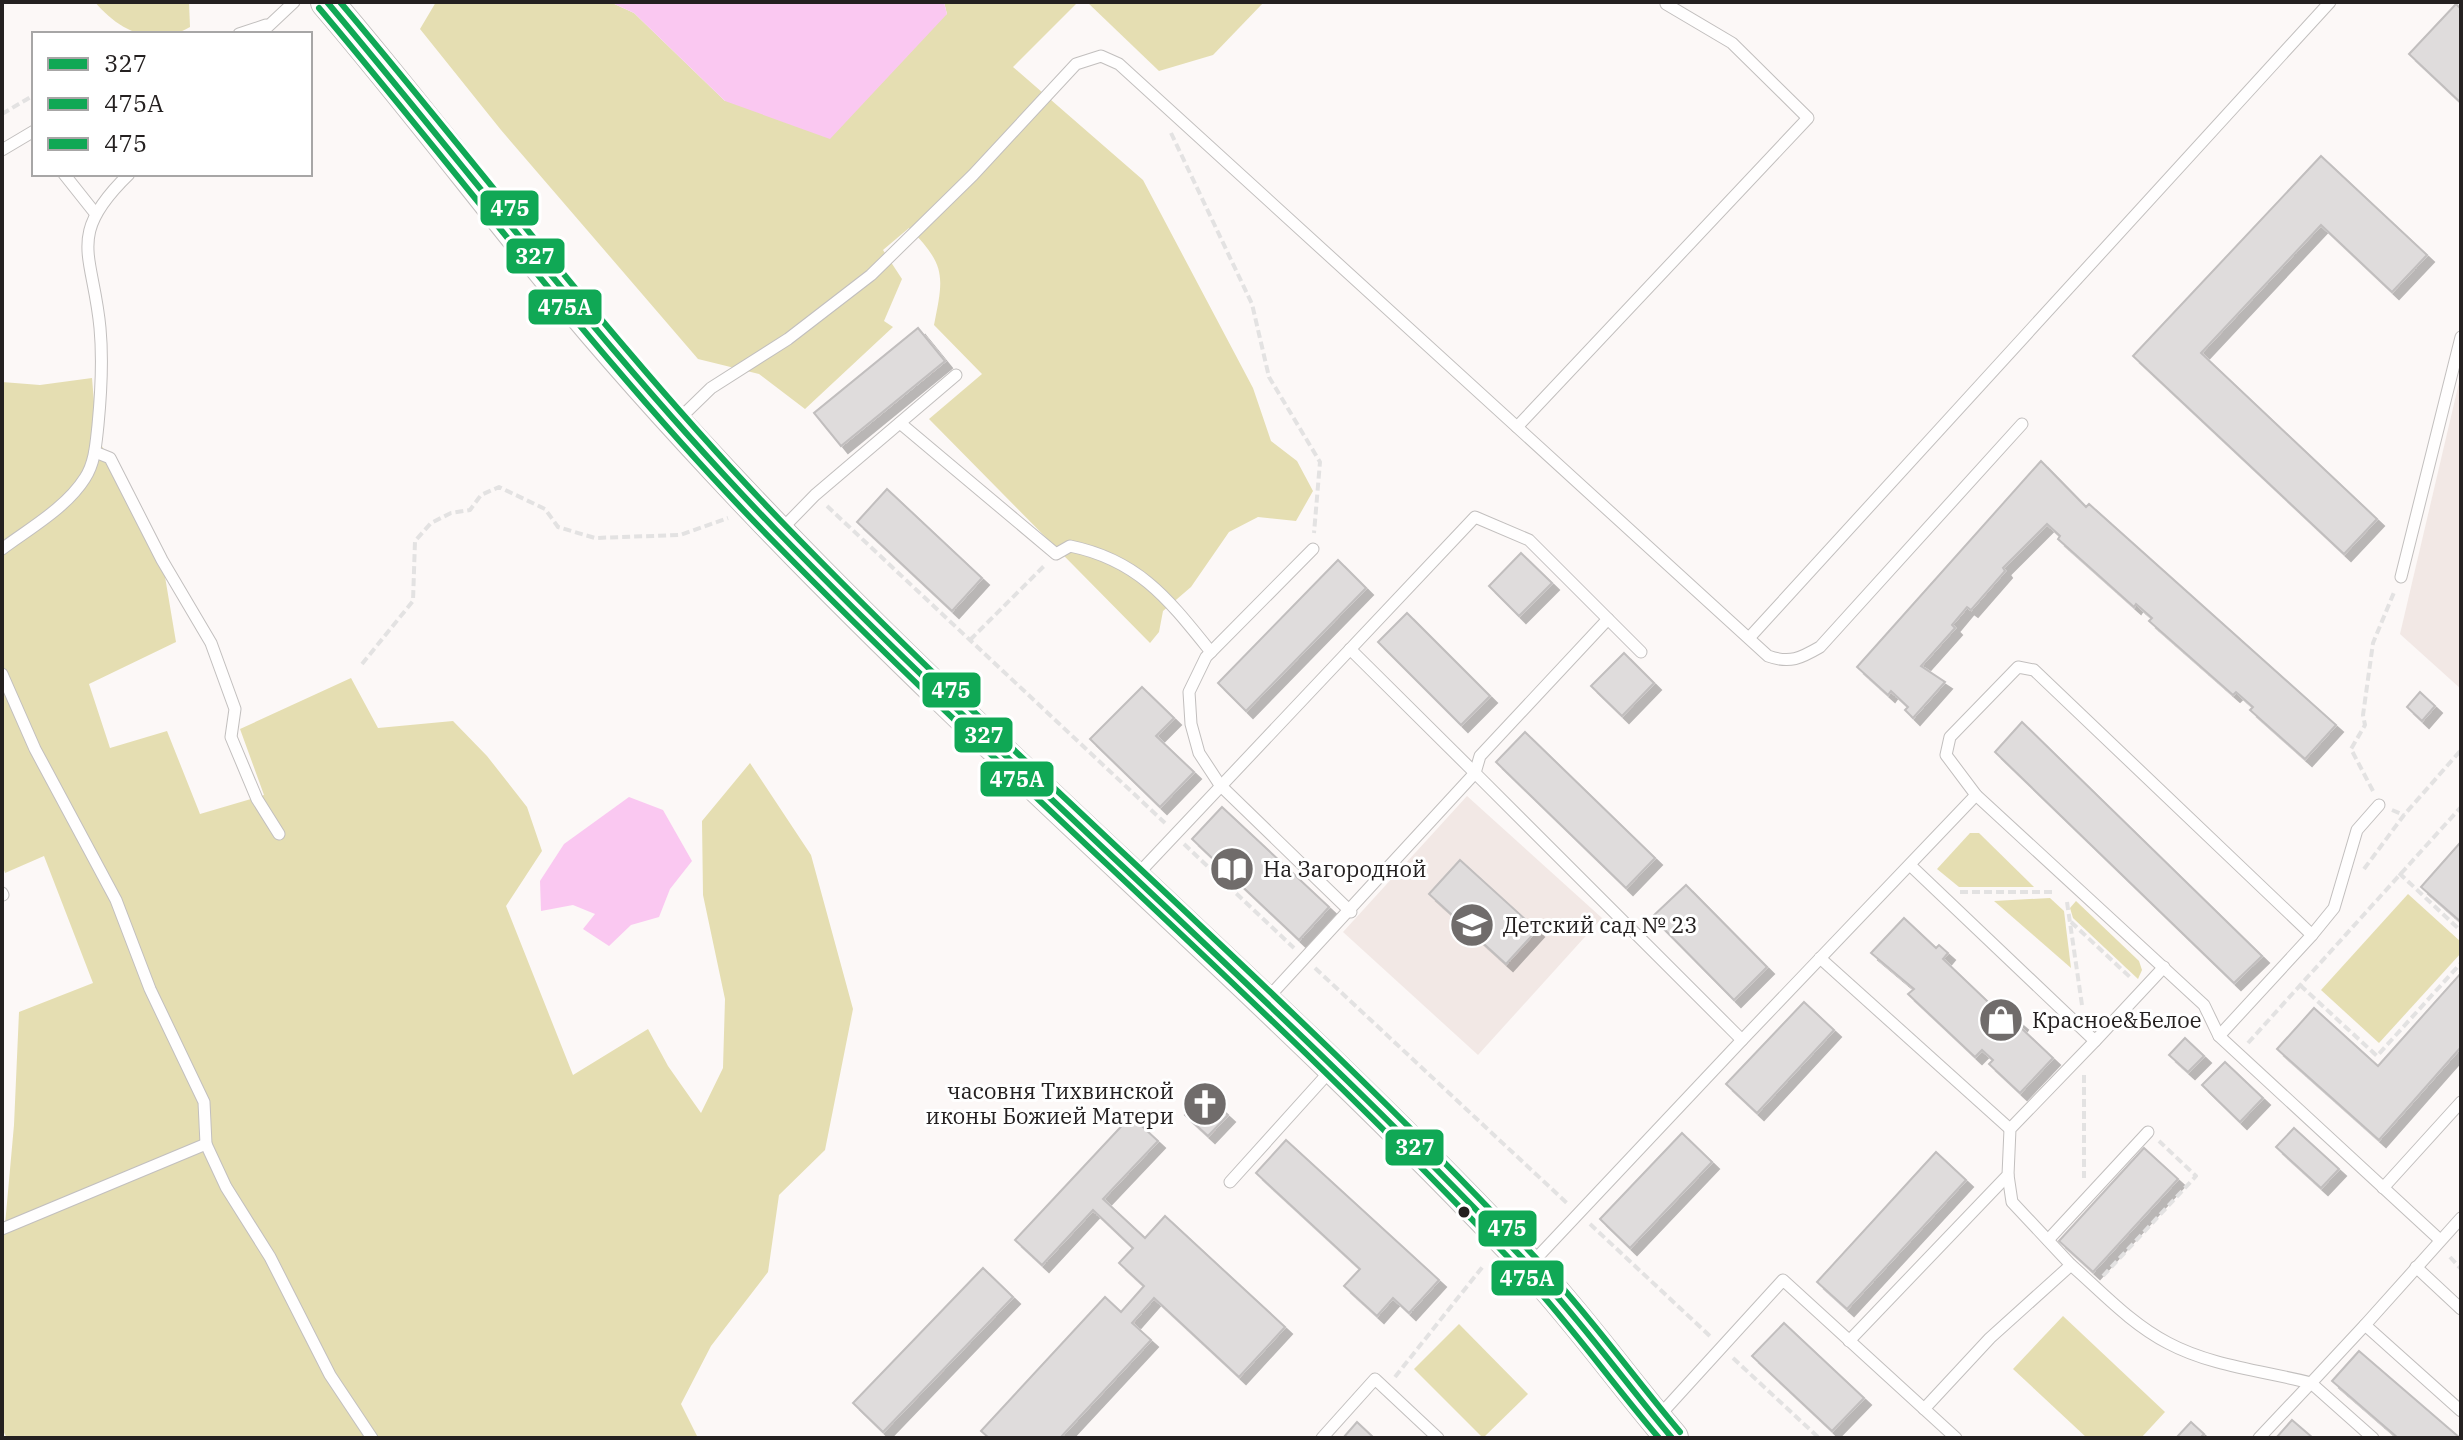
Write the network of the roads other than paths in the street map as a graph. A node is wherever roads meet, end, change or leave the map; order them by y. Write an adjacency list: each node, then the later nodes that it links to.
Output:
1 (294, 2): 5 (lane)
2 (2330, 2): 23 (lane)
3 (334, 4): 13 (main road)
4 (1666, 4): 16 (lane)
5 (263, 30)
6 (32, 132): 7 (lane)
7 (2, 150)
8 (66, 176): 10 (lane)
9 (127, 176): 10 (lane)
10 (95, 213): 17 (lane)
11 (2461, 337): 21 (lane)
12 (956, 375): 14 (lane)
13 (676, 423): 16 (lane); 18 (main road)
14 (900, 423): 18 (lane); 25 (lane)
15 (2022, 424): 23 (lane)
16 (1517, 427): 23 (lane)
17 (95, 452): 19 (lane); 32 (lane)
18 (778, 532): 34 (main road)
19 (2, 549)
20 (1313, 549): 25 (lane)
21 (2401, 577)
22 (1608, 619): 24 (lane); 26 (lane); 28 (lane)
23 (1749, 638)
24 (1350, 649): 28 (lane); 29 (lane)
25 (1211, 652): 29 (lane)
26 (1641, 652)
27 (2, 674): 47 (lane)
28 (1475, 773): 35 (lane); 41 (lane)
29 (1220, 785): 34 (lane); 35 (lane)
30 (1976, 795): 33 (lane); 36 (lane); 38 (lane)
31 (2379, 805): 36 (lane)
32 (279, 834)
33 (1910, 865): 37 (lane); 42 (lane)
34 (1134, 878): 39 (main road)
35 (1351, 912): 39 (lane)
36 (2312, 935): 40 (lane)
37 (1820, 958): 41 (lane); 45 (lane)
38 (2164, 967): 40 (lane); 42 (lane)
39 (1265, 1001): 43 (main road)
40 (2219, 1036): 50 (lane)
41 (1742, 1040): 55 (lane)
42 (2095, 1041): 45 (lane)
43 (1334, 1067): 49 (lane); 55 (main road)
44 (2461, 1102): 50 (lane)
45 (2010, 1129): 48 (lane)
46 (2148, 1132): 53 (lane)
47 (206, 1144): 52 (lane); 65 (lane)
48 (2008, 1175): 53 (lane); 60 (lane)
49 (1230, 1182)
50 (2383, 1188): 54 (lane)
51 (2461, 1218): 54 (lane)
52 (2, 1229)
53 (2048, 1240): 56 (lane)
54 (2440, 1240): 57 (lane)
55 (1530, 1265): 64 (main road)
56 (2071, 1265): 61 (lane); 62 (lane)
57 (2416, 1267): 58 (lane); 59 (lane)
58 (2461, 1309)
59 (2365, 1325): 61 (lane); 63 (lane)
60 (1849, 1341): 62 (lane); 64 (lane)
61 (2311, 1383): 69 (lane); 70 (lane)
62 (1924, 1409): 68 (lane)
63 (2461, 1411)
64 (1664, 1429)
65 (372, 1438)
66 (1322, 1438): 67 (lane)
67 (1438, 1438)
68 (1956, 1438)
69 (2259, 1438)
70 (2373, 1438)

